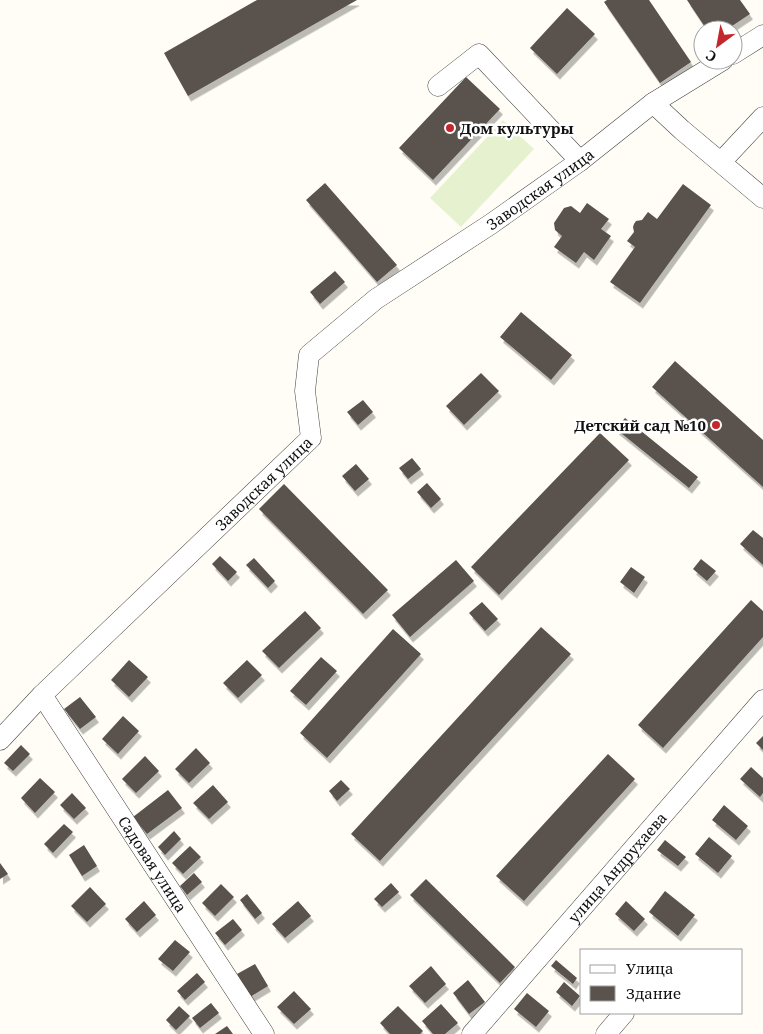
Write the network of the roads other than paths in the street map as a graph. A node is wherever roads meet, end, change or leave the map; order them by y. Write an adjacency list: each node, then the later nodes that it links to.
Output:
1 (759, 44): 2 (street)
2 (743, 50)
3 (707, 70): 5 (street, Заводская улица)
4 (438, 86): 7 (street)
5 (653, 103): 7 (street, Заводская улица); 8 (street)
6 (763, 117): 8 (street)
7 (580, 161): 10 (street, Заводская улица)
8 (721, 162): 9 (street)
9 (763, 198)
10 (42, 695): 12 (street, Заводская улица); 14 (street, Садовая улица)
11 (763, 700): 15 (street, улица Андрухаева)
12 (0, 740)
13 (623, 1014): 16 (street)
14 (264, 1034)
15 (472, 1034)
16 (606, 1034)

